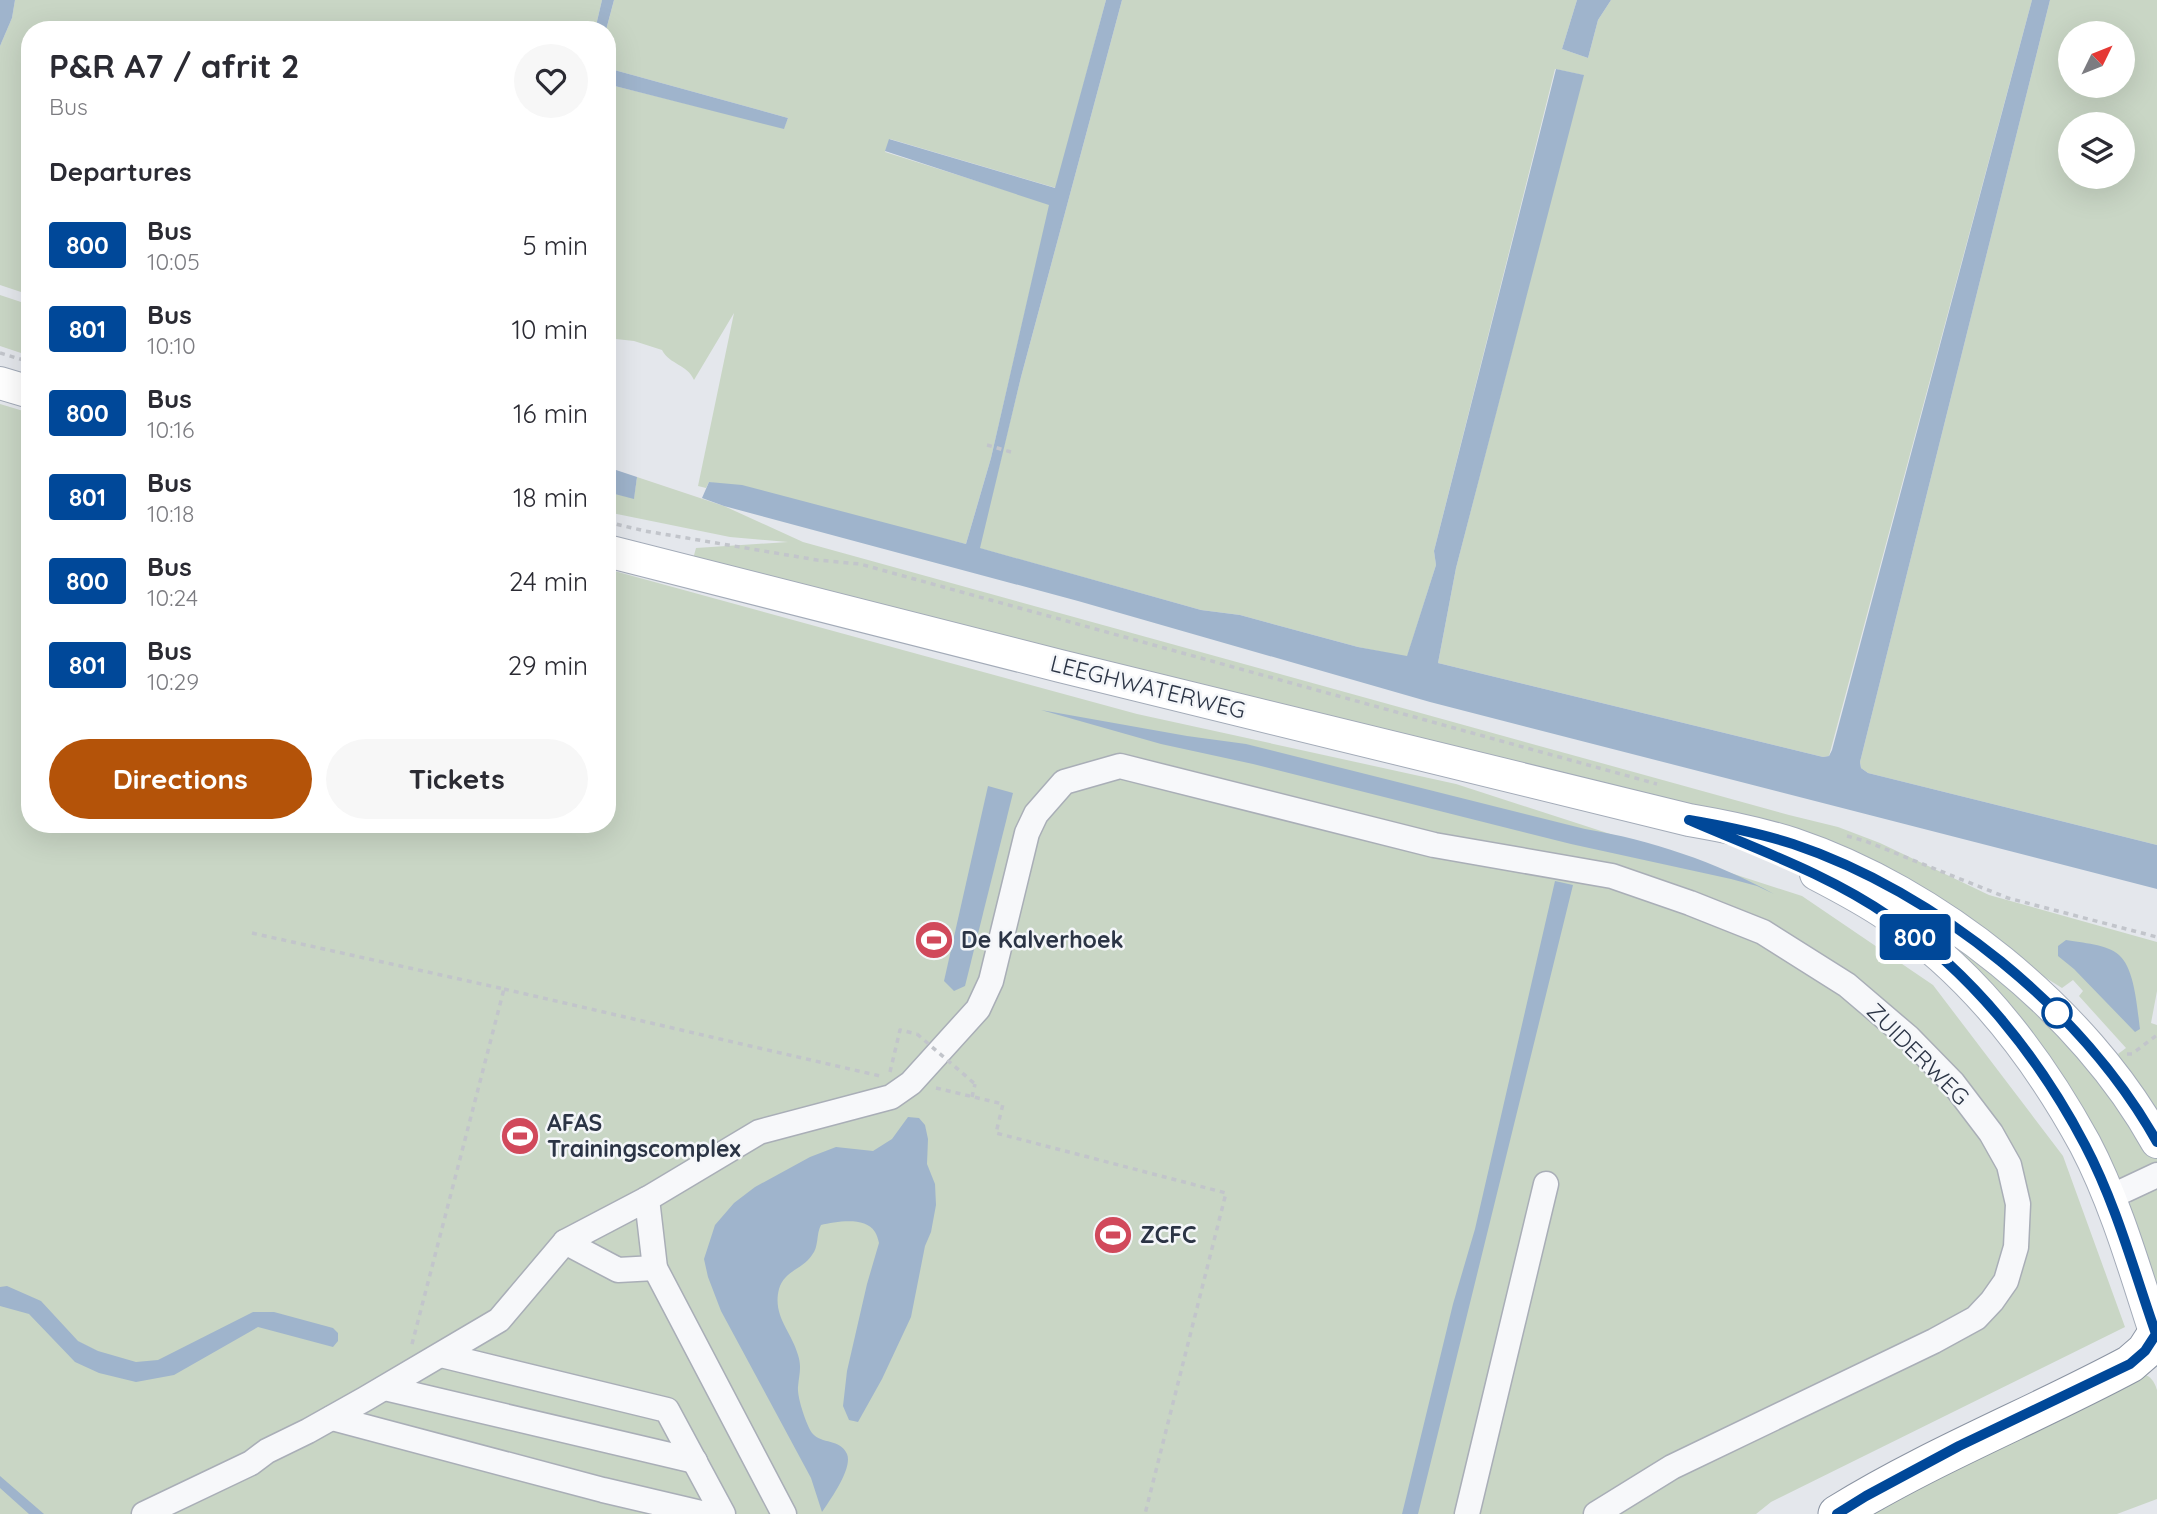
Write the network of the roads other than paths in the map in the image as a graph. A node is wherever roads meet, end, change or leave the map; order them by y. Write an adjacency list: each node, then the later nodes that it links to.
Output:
1 (0, 383): 2 (main road)
2 (21, 389)
3 (616, 553): 4 (main road, LEEGHWATERWEG)
4 (1689, 820): 5 (main road, LEEGHWATERWEG); 8 (main road, LEEGHWATERWEG)
5 (2150, 1129)
6 (2157, 1175): 8 (lane)
7 (1546, 1184): 21 (lane)
8 (2108, 1198): 12 (main road, LEEGHWATERWEG)
9 (647, 1199): 10 (lane, ZUIDERWEG); 11 (lane); 22 (lane, ZUIDERWEG)
10 (565, 1242): 11 (lane); 13 (lane)
11 (655, 1268): 20 (lane)
12 (2156, 1336): 23 (highway)
13 (441, 1355): 14 (lane); 16 (lane)
14 (394, 1382): 15 (lane); 16 (lane)
15 (332, 1418): 17 (lane); 18 (lane)
16 (695, 1461): 19 (lane)
17 (144, 1514)
18 (705, 1514)
19 (723, 1514)
20 (784, 1514)
21 (1466, 1514)
22 (1596, 1514)
23 (1836, 1514)

